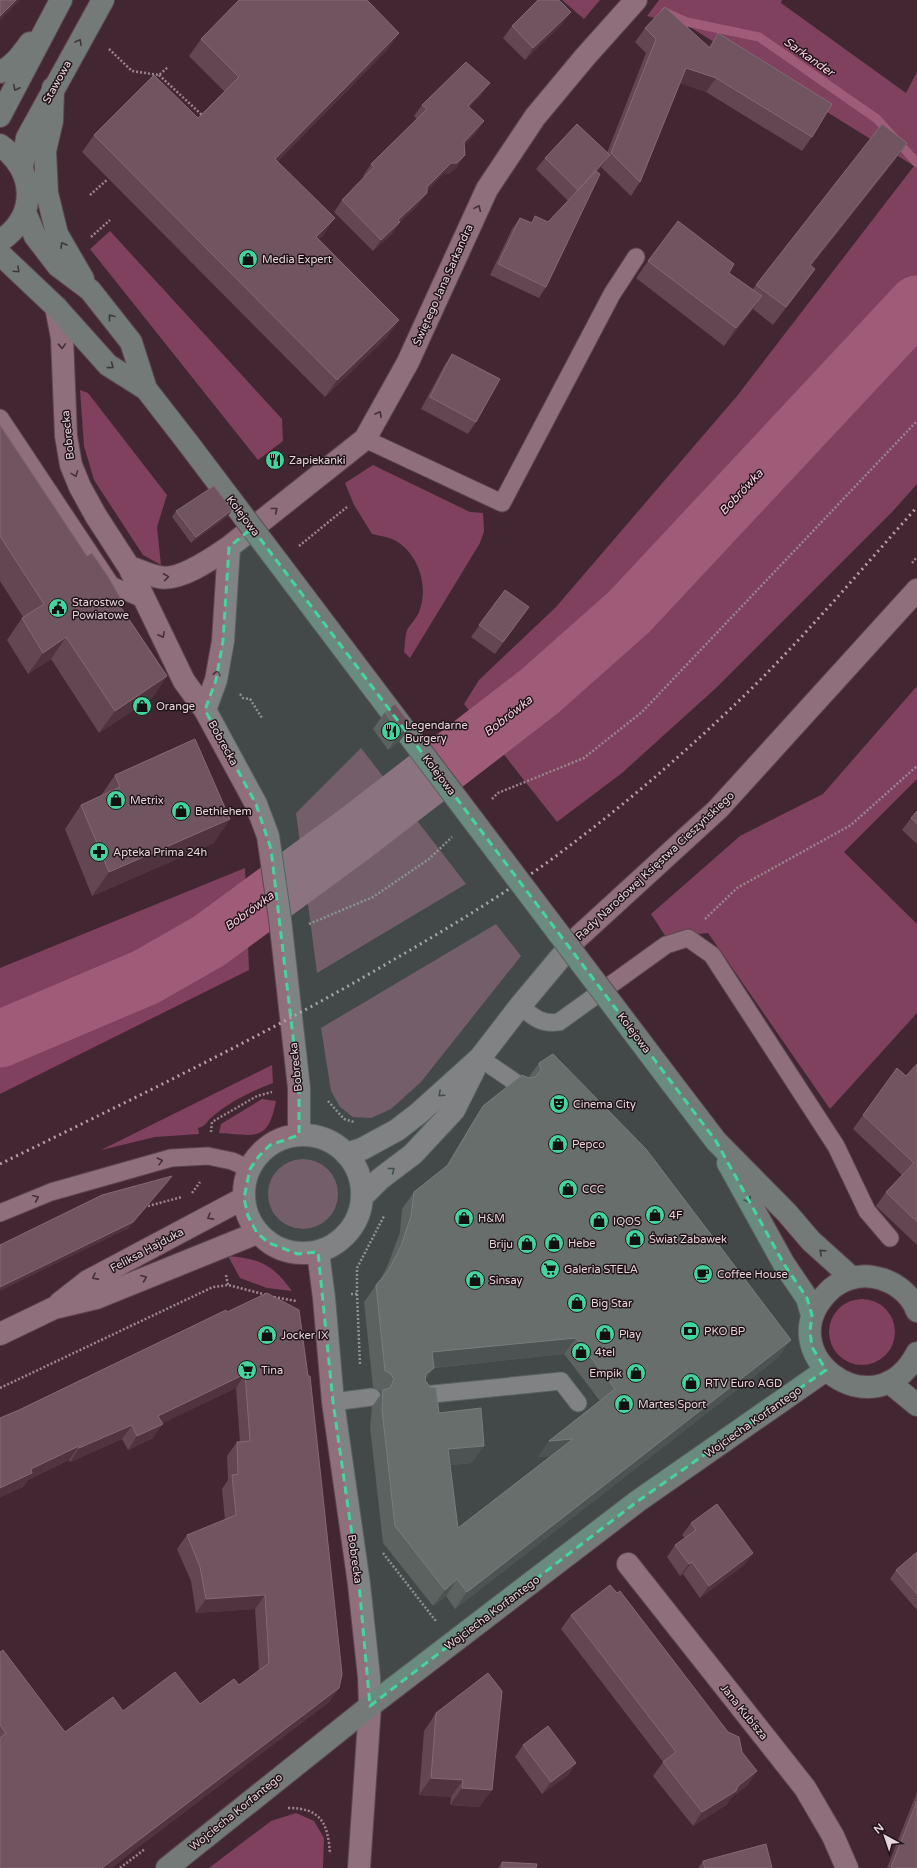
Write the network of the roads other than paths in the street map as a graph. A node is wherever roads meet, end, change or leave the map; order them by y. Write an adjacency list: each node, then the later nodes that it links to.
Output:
1 (102, 0): 5 (street, Stawowa, one-way to 1)
2 (636, 0): 17 (street, Świętego Jana Sarkandra, one-way to 2)
3 (60, 2): 4 (street); 6 (street, one-way to 6)
4 (0, 72)
5 (53, 88): 8 (street, Stawowa); 13 (street, one-way to 5)
6 (0, 116)
7 (0, 146): 8 (street)
8 (22, 167): 9 (street)
9 (25, 212): 10 (street); 13 (street, Kolejowa)
10 (0, 241)
11 (0, 254): 14 (street, Kolejowa, one-way to 14)
12 (636, 257): 17 (lane)
13 (90, 290): 15 (street, Kolejowa, one-way to 13)
14 (56, 307): 15 (street, Kolejowa, one-way to 15); 19 (street, Bobrecka, one-way to 19)
15 (146, 389): 27 (street, Kolejowa, bridge)
16 (0, 418): 21 (lane)
17 (365, 439): 18 (street, Świętego Jana Sarkandra, one-way to 17)
18 (229, 547): 19 (street, Świętego Jana Sarkandra, one-way to 18); 22 (street, one-way to 18)
19 (129, 567): 21 (street, Bobrecka)
20 (917, 590): 23 (street, Rady Narodowej Księstwa Cieszyńskiego)
21 (145, 600): 22 (street, Bobrecka, one-way to 22)
22 (205, 710): 26 (street, Bobrecka)
23 (520, 1006): 24 (street, Rady Narodowej Księstwa Cieszyńskiego); 34 (lane)
24 (480, 1058): 25 (lane); 28 (street, Rady Narodowej Księstwa Cieszyńskiego, one-way to 28); 30 (street, Rady Narodowej Księstwa Cieszyńskiego, one-way to 24)
25 (519, 1085)
26 (299, 1135): 28 (street); 29 (street)
27 (716, 1141): 36 (street, Kolejowa, one-way to 27); 39 (street, Kolejowa, one-way to 39)
28 (346, 1154): 30 (street)
29 (250, 1169): 31 (street); 32 (lane, one-way to 29)
30 (363, 1196): 35 (street)
31 (244, 1198): 33 (street); 38 (street, Feliksa Hajduka, one-way to 38)
32 (0, 1214)
33 (257, 1232): 35 (street); 38 (street, Feliksa Hajduka, one-way to 33)
34 (890, 1238)
35 (318, 1252): 46 (street, Bobrecka)
36 (852, 1278): 37 (street); 39 (street)
37 (914, 1296)
38 (54, 1308): 40 (street, Feliksa Hajduka)
39 (812, 1315): 42 (street)
40 (0, 1334)
41 (917, 1354): 43 (street)
42 (826, 1370): 43 (street); 50 (street, Wojciecha Korfantego)
43 (889, 1382): 48 (street)
44 (423, 1394): 47 (lane)
45 (367, 1397): 46 (lane)
46 (333, 1402): 50 (street, Bobrecka)
47 (578, 1403)
48 (917, 1405)
49 (628, 1564): 53 (street, Jana Kubisza)
50 (370, 1706): 51 (street, Wojciecha Korfantego); 52 (street, Bobrecka)
51 (167, 1868)
52 (359, 1868)
53 (847, 1868)

